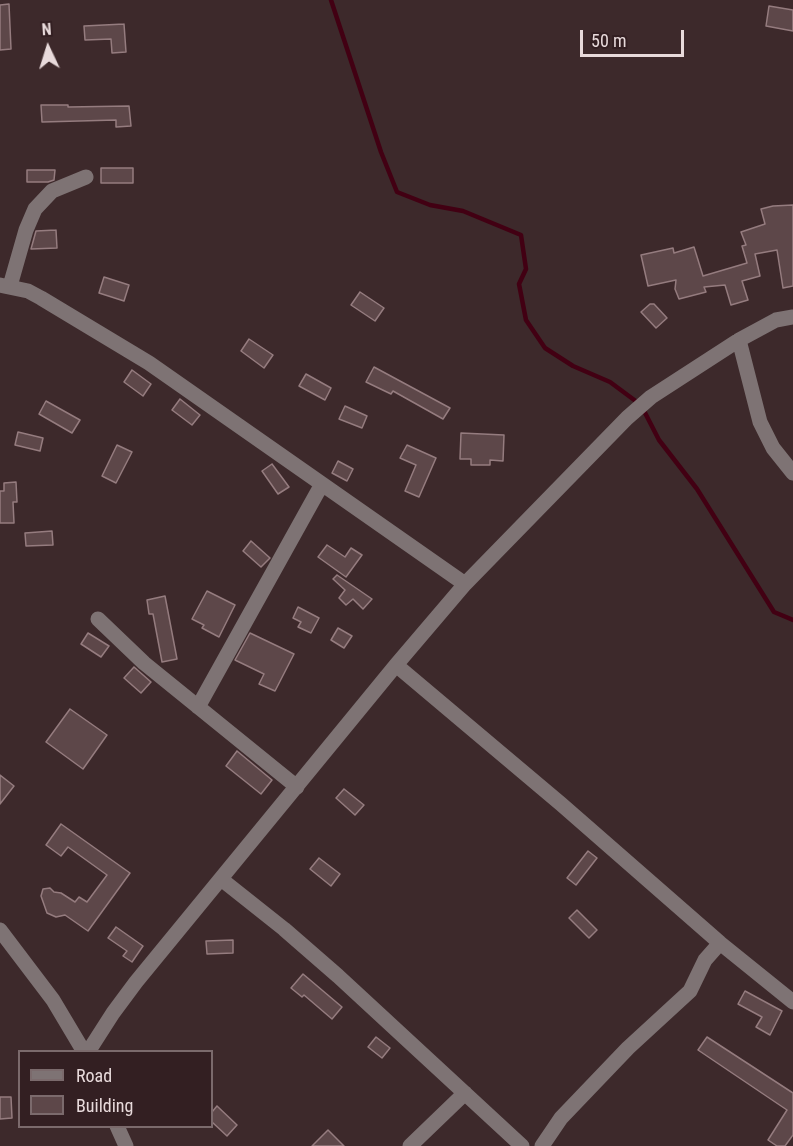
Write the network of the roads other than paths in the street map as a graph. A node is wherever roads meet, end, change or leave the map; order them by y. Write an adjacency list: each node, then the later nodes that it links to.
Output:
1 (86, 177): 2 (street)
2 (5, 285): 6 (street)
3 (793, 317): 4 (street)
4 (739, 340): 5 (street); 7 (street)
5 (793, 473)
6 (322, 484): 7 (street); 10 (street)
7 (465, 584): 9 (street)
8 (98, 619): 10 (street)
9 (396, 665): 11 (street); 14 (street)
10 (198, 707): 11 (street)
11 (297, 787): 12 (street)
12 (220, 879): 17 (street); 18 (street)
13 (3, 937): 16 (street)
14 (720, 943): 15 (street); 23 (street)
15 (793, 1002)
16 (85, 1050)
17 (87, 1050)
18 (465, 1093): 21 (street); 22 (street)
19 (118, 1128): 20 (street)
20 (126, 1146)
21 (410, 1146)
22 (522, 1146)
23 (542, 1146)

